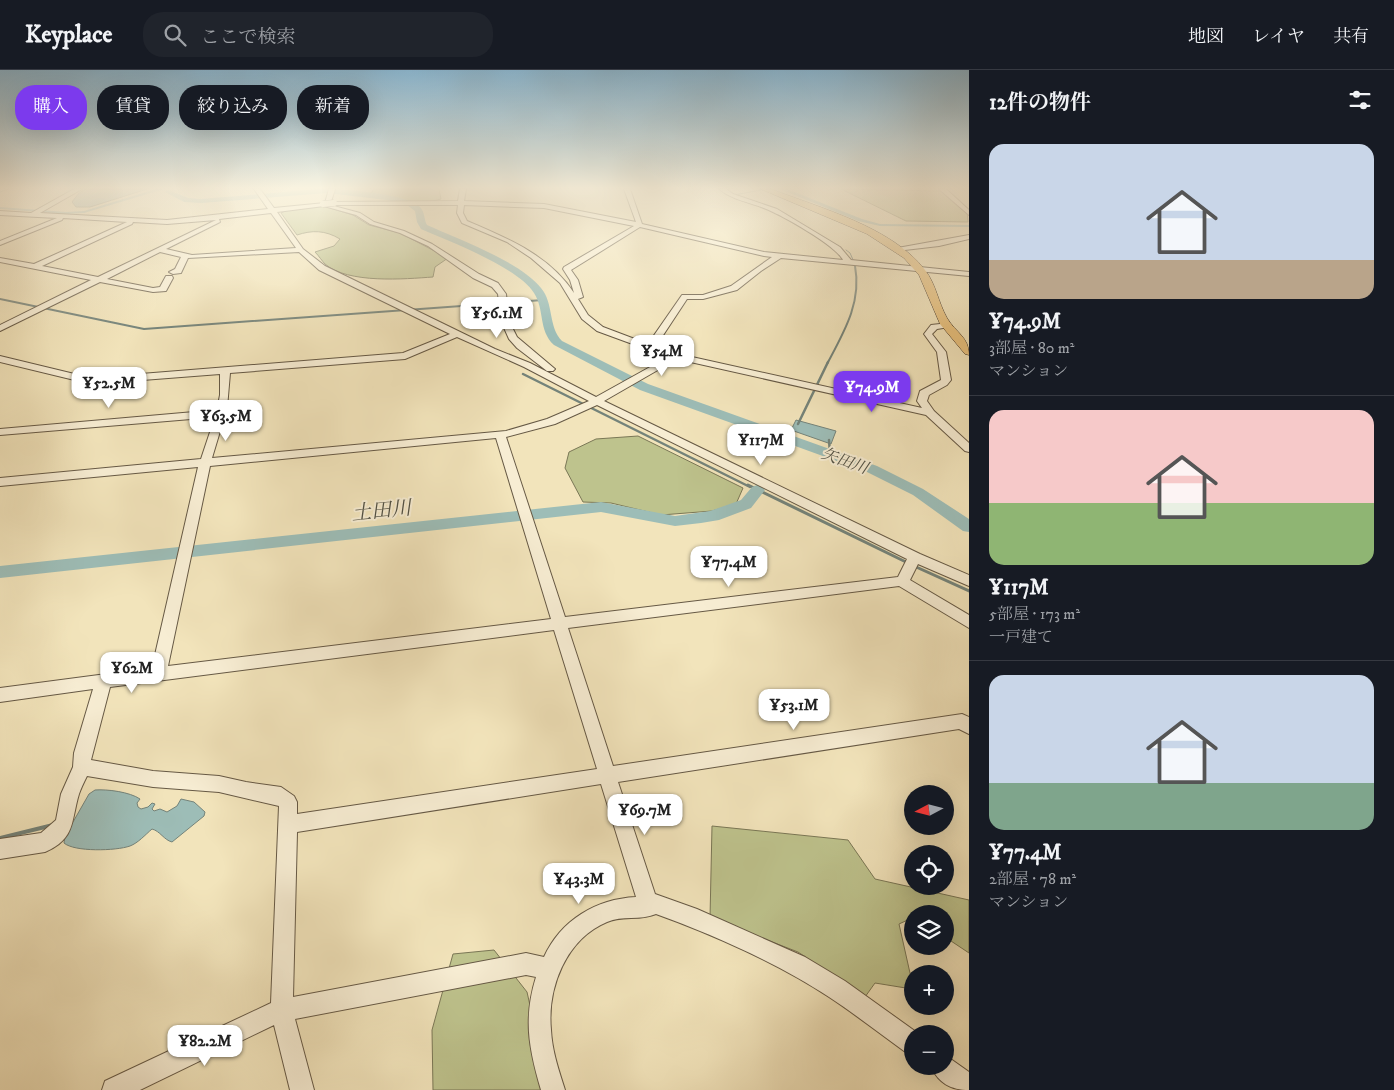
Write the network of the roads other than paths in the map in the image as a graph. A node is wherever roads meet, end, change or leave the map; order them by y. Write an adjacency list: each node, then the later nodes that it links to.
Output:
1 (16, 237): 12 (street)
2 (100, 237): 20 (street)
3 (186, 237): 14 (street)
4 (291, 237): 15 (street)
5 (412, 237): 33 (street)
6 (497, 237): 24 (street)
7 (620, 237): 24 (street)
8 (687, 237): 17 (street)
9 (819, 237): 19 (street)
10 (873, 237): 13 (main road)
11 (967, 237): 13 (street)
12 (0, 243)
13 (896, 249): 21 (main road)
14 (159, 250): 16 (street); 23 (street)
15 (301, 250): 16 (street); 27 (street)
16 (186, 256): 23 (street)
17 (778, 256): 19 (street); 28 (street)
18 (0, 260): 20 (street)
19 (849, 263): 21 (street)
20 (34, 267): 23 (street)
21 (920, 270): 22 (street); 25 (main road)
22 (969, 274)
23 (99, 280): 26 (street)
24 (576, 302): 28 (street)
25 (946, 325): 29 (main road); 36 (street)
26 (0, 328)
27 (458, 334): 32 (street); 33 (street)
28 (650, 348): 30 (street)
29 (969, 352)
30 (676, 356): 34 (street); 36 (street)
31 (0, 360): 32 (street)
32 (225, 371): 35 (street)
33 (559, 382): 34 (street)
34 (595, 400): 38 (street); 42 (street)
35 (220, 413): 37 (street); 40 (street)
36 (930, 413): 39 (street)
37 (0, 432)
38 (500, 434): 40 (street); 46 (street)
39 (969, 449)
40 (205, 462): 41 (street); 47 (street)
41 (0, 482)
42 (915, 557): 43 (street); 44 (street)
43 (902, 581): 45 (street); 46 (street)
44 (969, 581)
45 (969, 622)
46 (560, 624): 47 (street); 52 (street)
47 (158, 675): 48 (street)
48 (103, 682): 49 (street); 51 (street)
49 (0, 695)
50 (969, 727): 52 (street)
51 (82, 767): 53 (street); 54 (street)
52 (608, 775): 53 (street); 55 (street)
53 (289, 824): 57 (street)
54 (0, 850)
55 (649, 907): 56 (street); 58 (street)
56 (549, 969): 57 (street); 63 (street)
57 (282, 1010): 61 (street); 62 (street)
58 (904, 1036)
59 (954, 1075): 60 (street)
60 (969, 1087)
61 (114, 1090)
62 (302, 1090)
63 (553, 1090)

